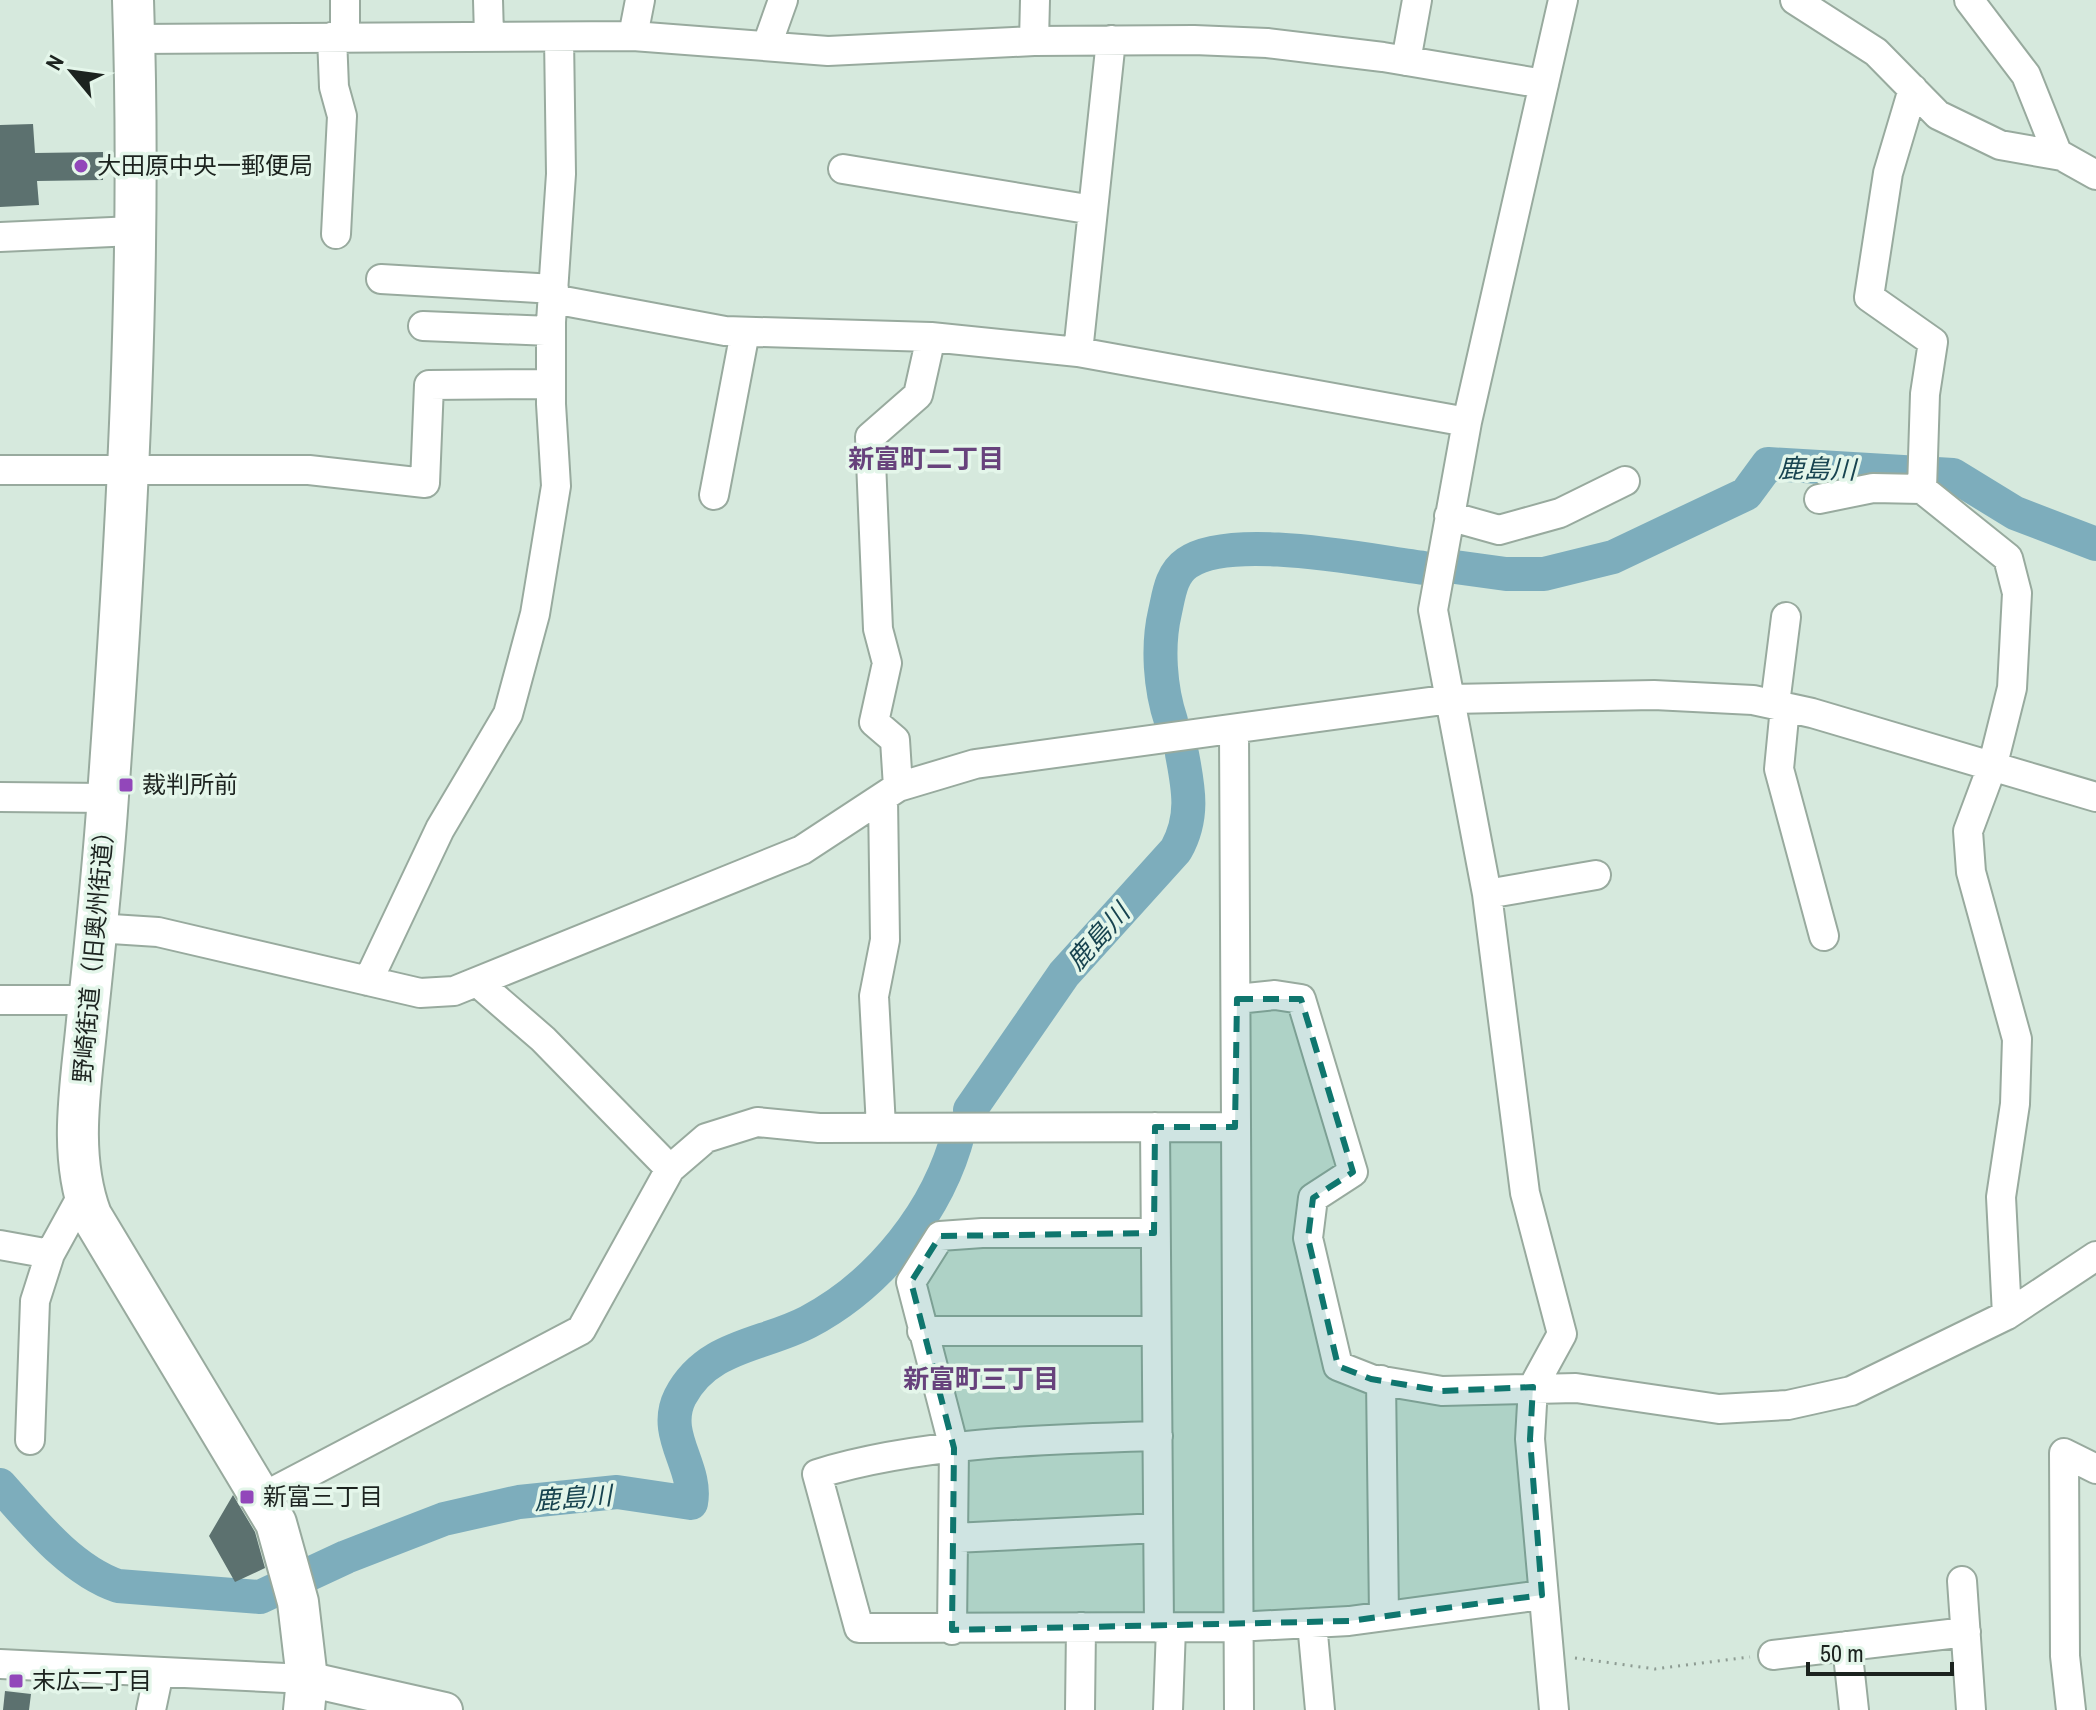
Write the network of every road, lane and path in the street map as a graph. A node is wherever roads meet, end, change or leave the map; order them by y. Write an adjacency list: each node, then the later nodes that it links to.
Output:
1 (133, 0): 15 (highway, 野崎街道（旧奥州街道）)
2 (345, 0): 13 (street)
3 (488, 0): 11 (street)
4 (640, 0): 12 (street)
5 (783, 0): 18 (street)
6 (1035, 0): 17 (street)
7 (1417, 0): 19 (street)
8 (1563, 0): 20 (street)
9 (1795, 0): 21 (street)
10 (1969, 0): 22 (street)
11 (489, 36): 13 (street); 14 (street)
12 (633, 36): 14 (street); 18 (street)
13 (339, 37): 15 (street); 27 (street)
14 (559, 37): 30 (street)
15 (134, 39): 26 (highway, 野崎街道（旧奥州街道）)
16 (1111, 40): 17 (street); 19 (street); 25 (street)
17 (1034, 41): 18 (street)
18 (767, 45)
19 (1406, 61): 20 (street)
20 (1544, 84): 37 (street)
21 (1913, 89): 22 (street); 42 (street)
22 (2058, 155): 24 (street)
23 (843, 169): 25 (street)
24 (2096, 175)
25 (1093, 210): 35 (street)
26 (134, 231): 28 (street); 39 (highway, 野崎街道（旧奥州街道）)
27 (336, 234)
28 (0, 237)
29 (381, 279): 30 (street)
30 (553, 294): 32 (street); 33 (street)
31 (423, 326): 32 (street)
32 (551, 331): 36 (street)
33 (745, 332): 34 (street); 41 (street)
34 (931, 337): 35 (street); 50 (street)
35 (1078, 352): 37 (street)
36 (551, 384): 39 (street); 58 (street)
37 (1467, 422): 44 (street)
38 (0, 470): 39 (street)
39 (126, 471): 53 (highway, 野崎街道（旧奥州街道）)
40 (1625, 481): 44 (street)
41 (714, 495)
42 (1931, 497): 43 (street); 49 (street)
43 (1819, 499)
44 (1449, 516): 46 (street)
45 (1786, 617): 47 (street)
46 (1451, 699): 47 (street); 48 (street); 55 (street)
47 (1780, 706): 49 (street); 57 (street)
48 (1234, 731): 50 (street); 60 (street)
49 (1993, 764): 52 (street); 72 (street)
50 (891, 793): 59 (street); 63 (street)
51 (0, 797): 53 (street)
52 (2096, 797)
53 (108, 798): 56 (highway, 野崎街道（旧奥州街道）)
54 (1596, 875): 55 (street)
55 (1487, 894): 76 (street)
56 (96, 928): 58 (street); 62 (highway, 野崎街道（旧奥州街道）)
57 (1824, 936)
58 (368, 981): 59 (street)
59 (477, 982): 66 (street)
60 (1237, 999): 65 (street); 75 (street)
61 (0, 1000): 62 (street)
62 (89, 1000): 67 (highway, 野崎街道（旧奥州街道）)
63 (881, 1127): 64 (street); 66 (street)
64 (1155, 1127): 65 (street); 68 (street)
65 (1235, 1127): 89 (street)
66 (670, 1169): 81 (street)
67 (83, 1194): 70 (street); 81 (highway, 野崎街道（旧奥州街道）)
68 (1154, 1233): 73 (street); 74 (street)
69 (0, 1245): 70 (street)
70 (50, 1254): 78 (street)
71 (2096, 1256): 72 (street)
72 (2007, 1315): 76 (street)
73 (922, 1331): 74 (street); 79 (street)
74 (1156, 1331): 77 (street)
75 (1381, 1380): 76 (street); 86 (street)
76 (1533, 1387): 85 (street)
77 (1158, 1436): 79 (street); 82 (street)
78 (30, 1440)
79 (954, 1448): 83 (street); 91 (street)
80 (2096, 1469): 108 (street)
81 (263, 1497): 98 (highway, 野崎街道（旧奥州街道）)
82 (1158, 1528): 83 (street); 90 (street)
83 (954, 1538): 91 (street)
84 (1962, 1581): 92 (street)
85 (1542, 1595): 86 (street); 94 (street)
86 (1384, 1616): 87 (street)
87 (1312, 1623): 89 (street); 104 (street)
88 (1081, 1627): 90 (street); 91 (street); 101 (street)
89 (1236, 1627): 90 (street); 103 (street)
90 (1165, 1628): 102 (street)
91 (952, 1630)
92 (1966, 1632): 93 (street); 107 (street)
93 (1847, 1646): 95 (street); 106 (street)
94 (1548, 1654): 95 (path); 105 (street)
95 (1773, 1655)
96 (0, 1664): 97 (street)
97 (159, 1672): 98 (street); 99 (street)
98 (306, 1694): 100 (main road)
99 (151, 1710)
100 (445, 1710)
101 (1080, 1710)
102 (1168, 1710)
103 (1239, 1710)
104 (1320, 1710)
105 (1554, 1710)
106 (1854, 1710)
107 (1971, 1710)
108 (2071, 1710)

